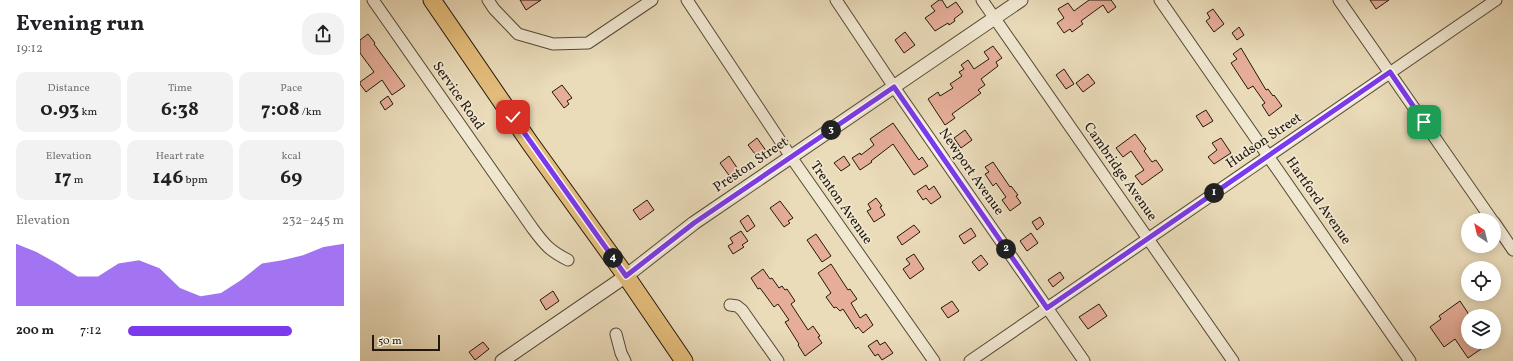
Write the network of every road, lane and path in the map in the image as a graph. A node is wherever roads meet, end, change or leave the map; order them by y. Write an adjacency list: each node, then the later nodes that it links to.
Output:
1 (373, 0): 21 (street, Service Road)
2 (432, 0): 22 (main road)
3 (488, 0): 11 (street)
4 (687, 0): 16 (street, Trenton Avenue)
5 (836, 0): 14 (street, Newport Avenue)
6 (982, 0): 12 (street, Cambridge Avenue)
7 (1021, 0): 12 (street, Preston Street)
8 (1160, 0): 15 (street, Hartford Avenue)
9 (1339, 0): 13 (street)
10 (1496, 0): 13 (street, Hudson Street)
11 (649, 1)
12 (994, 18): 14 (street, Preston Street); 19 (street, Cambridge Avenue)
13 (1390, 72): 15 (street, Hudson Street); 17 (street)
14 (894, 87): 16 (street, Preston Street); 24 (street, Newport Avenue)
15 (1269, 156): 19 (street, Hudson Street); 34 (street, Hartford Avenue)
16 (791, 157): 22 (street, Preston Street); 30 (street, Trenton Avenue)
17 (1487, 213)
18 (1501, 233): 20 (street)
19 (1148, 238): 24 (street, Hudson Street); 33 (street, Cambridge Avenue)
20 (1513, 250)
21 (568, 260)
22 (626, 276): 26 (street, Preston Street); 28 (main road)
23 (730, 304): 29 (street)
24 (1047, 308): 31 (street, Hudson Street); 32 (street, Newport Avenue)
25 (616, 334): 27 (street)
26 (502, 361)
27 (625, 361)
28 (684, 361)
29 (778, 361)
30 (934, 361)
31 (970, 361)
32 (1084, 361)
33 (1233, 361)
34 (1410, 361)

